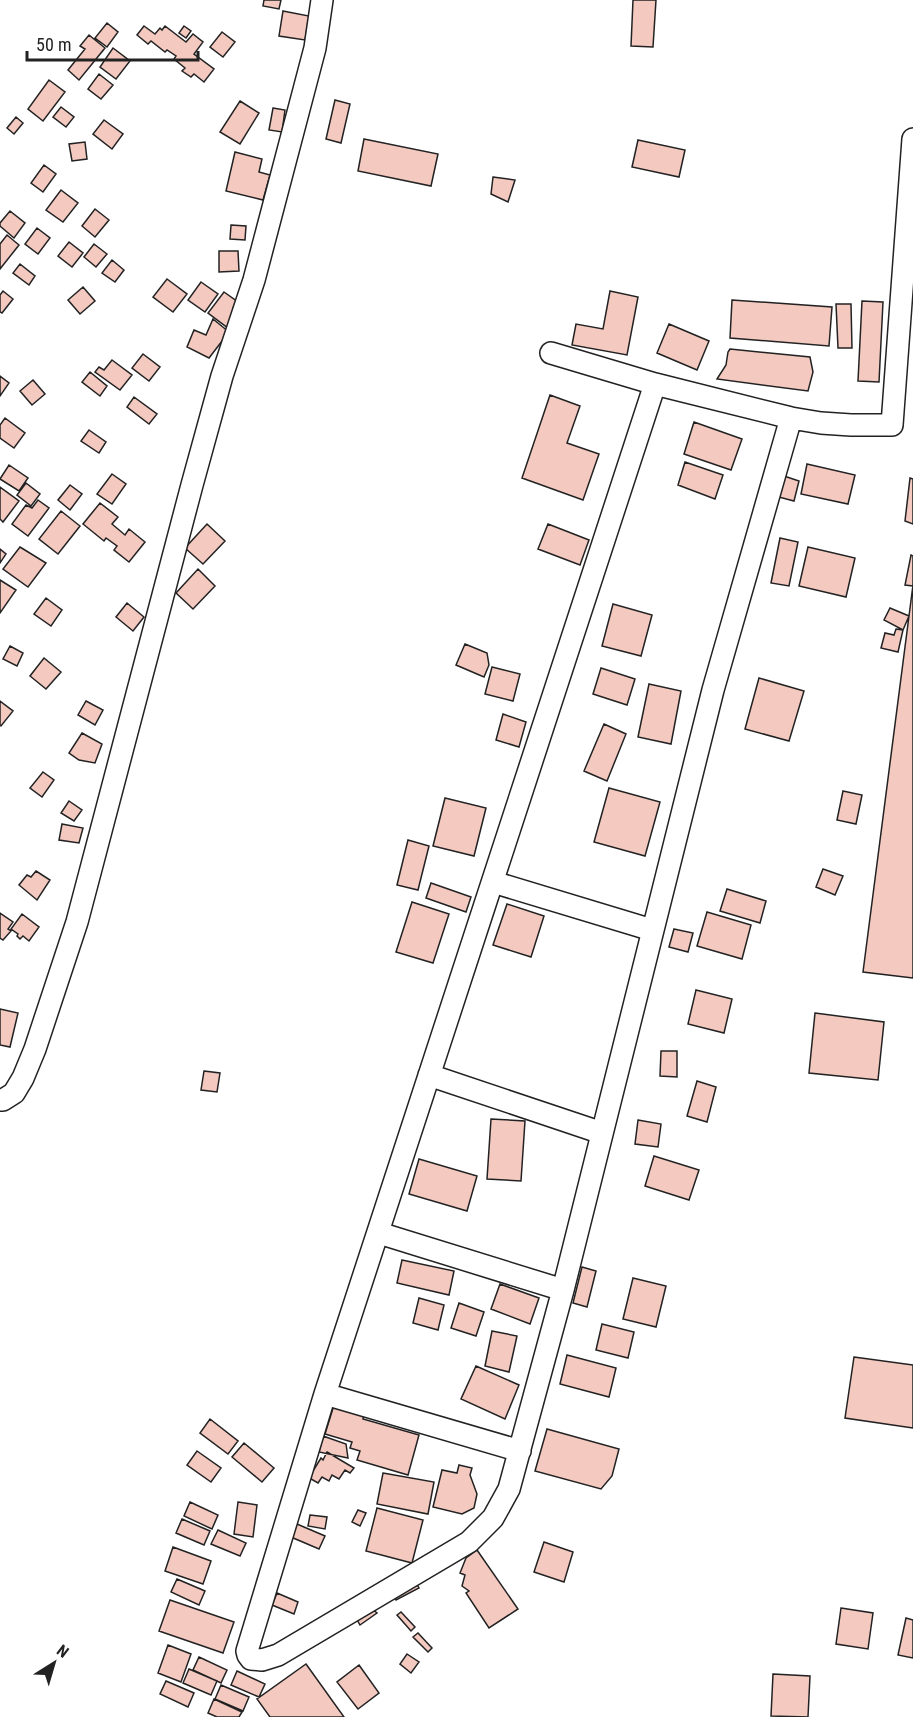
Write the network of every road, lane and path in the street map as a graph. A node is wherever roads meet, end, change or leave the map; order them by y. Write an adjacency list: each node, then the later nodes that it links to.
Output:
1 (322, 0): 9 (street)
2 (913, 139): 5 (street)
3 (551, 353): 4 (street)
4 (656, 384): 5 (street); 6 (street)
5 (791, 418): 7 (street)
6 (493, 882): 7 (street); 8 (street)
7 (652, 930): 10 (street)
8 (429, 1075): 10 (street); 11 (street)
9 (0, 1100)
10 (602, 1133): 12 (street)
11 (379, 1233): 12 (street); 13 (street)
12 (563, 1290): 14 (street)
13 (326, 1394): 14 (street); 14 (street)
14 (520, 1450)

